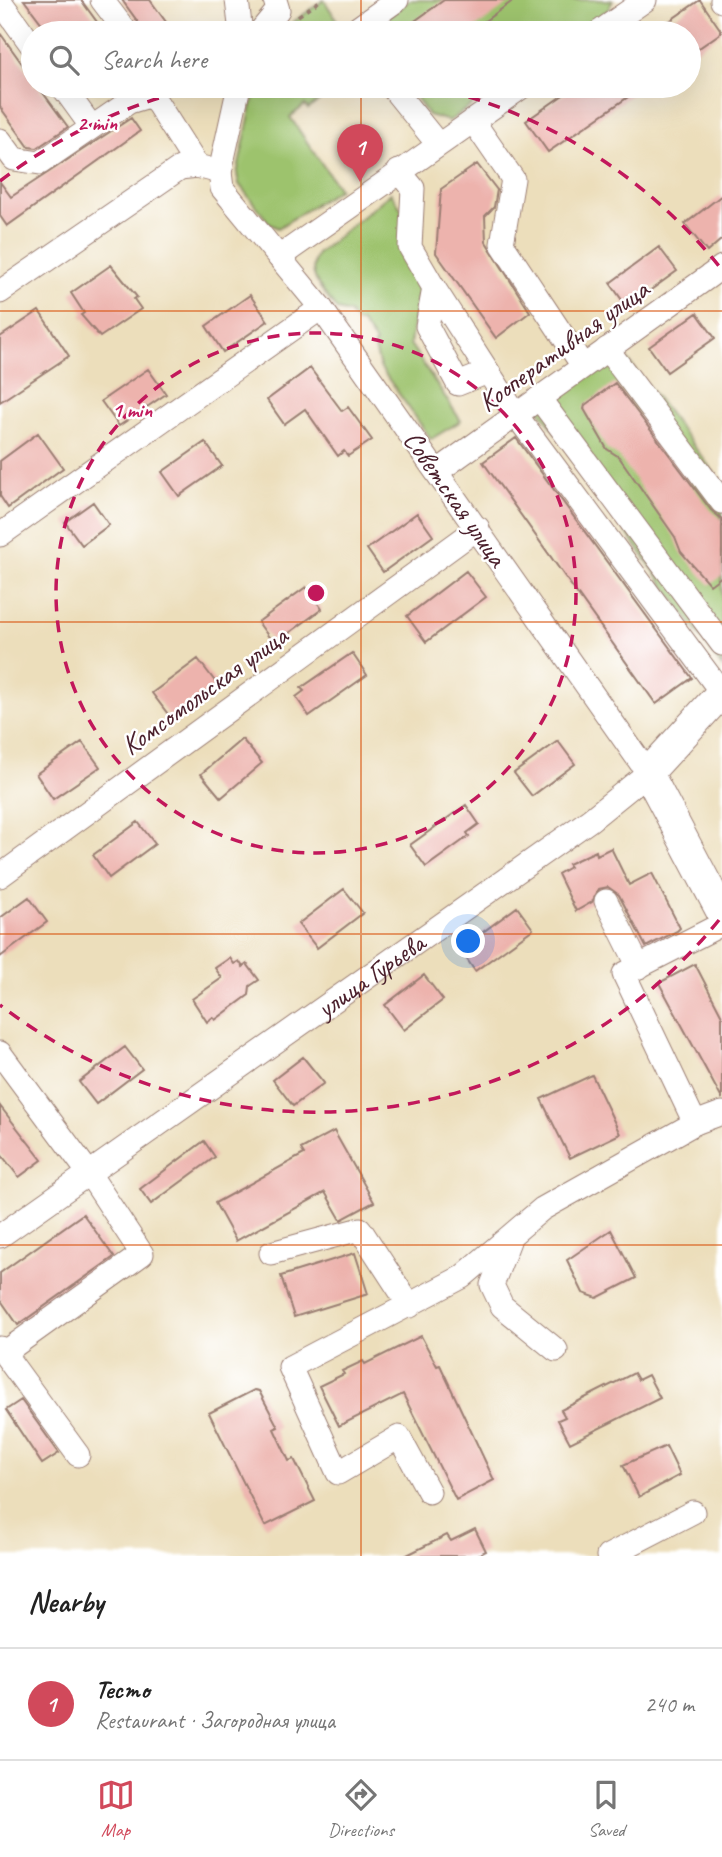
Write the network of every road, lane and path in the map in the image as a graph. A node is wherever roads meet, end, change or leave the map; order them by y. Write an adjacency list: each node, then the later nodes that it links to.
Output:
1 (102, 0): 7 (street)
2 (237, 0): 8 (street)
3 (275, 0): 9 (street)
4 (397, 0): 10 (street)
5 (645, 0): 11 (street)
6 (0, 1): 12 (street)
7 (118, 21)
8 (240, 21)
9 (269, 21)
10 (368, 21)
11 (615, 21)
12 (21, 30)
13 (71, 98): 20 (street)
14 (137, 98): 20 (street)
15 (157, 98): 23 (street)
16 (236, 98): 25 (street)
17 (401, 98): 22 (street)
18 (506, 98): 19 (street)
19 (473, 121): 22 (street); 32 (street)
20 (91, 126): 21 (street)
21 (0, 140)
22 (437, 143): 24 (street)
23 (197, 166): 25 (street); 28 (street)
24 (400, 171): 26 (street); 29 (street)
25 (220, 172): 26 (street, Советская улица)
26 (279, 257): 30 (street, Советская улица)
27 (722, 267): 31 (street, Кооперативная улица)
28 (3, 285)
29 (434, 288): 33 (street); 33 (street)
30 (321, 308): 36 (street, Советская улица); 39 (street)
31 (607, 349): 32 (street, Кооперативная улица); 37 (street)
32 (583, 366): 34 (street, Кооперативная улица)
33 (488, 372): 35 (street)
34 (539, 398): 35 (street, Кооперативная улица); 40 (street)
35 (516, 415): 36 (street, Кооперативная улица); 41 (street)
36 (438, 471): 38 (street, Советская улица)
37 (722, 502)
38 (478, 528): 42 (street, Советская улица); 43 (street, Комсомольская улица)
39 (0, 536)
40 (718, 629)
41 (722, 693): 42 (main road, улица Гурьева)
42 (648, 773): 45 (main road, Советская улица); 51 (street, улица Гурьева)
43 (0, 876)
44 (606, 901): 47 (street)
45 (722, 913)
46 (722, 925): 47 (street)
47 (639, 967): 50 (street)
48 (0, 1052): 51 (street)
49 (722, 1113): 50 (street)
50 (695, 1123): 53 (street)
51 (88, 1172): 52 (street, улица Гурьева); 56 (street)
52 (0, 1236)
53 (510, 1238): 55 (street); 57 (street)
54 (271, 1252): 55 (street)
55 (410, 1306): 59 (street)
56 (2, 1350): 58 (street)
57 (556, 1350)
58 (78, 1455)
59 (429, 1492)
60 (693, 1512): 61 (street)
61 (608, 1556)

